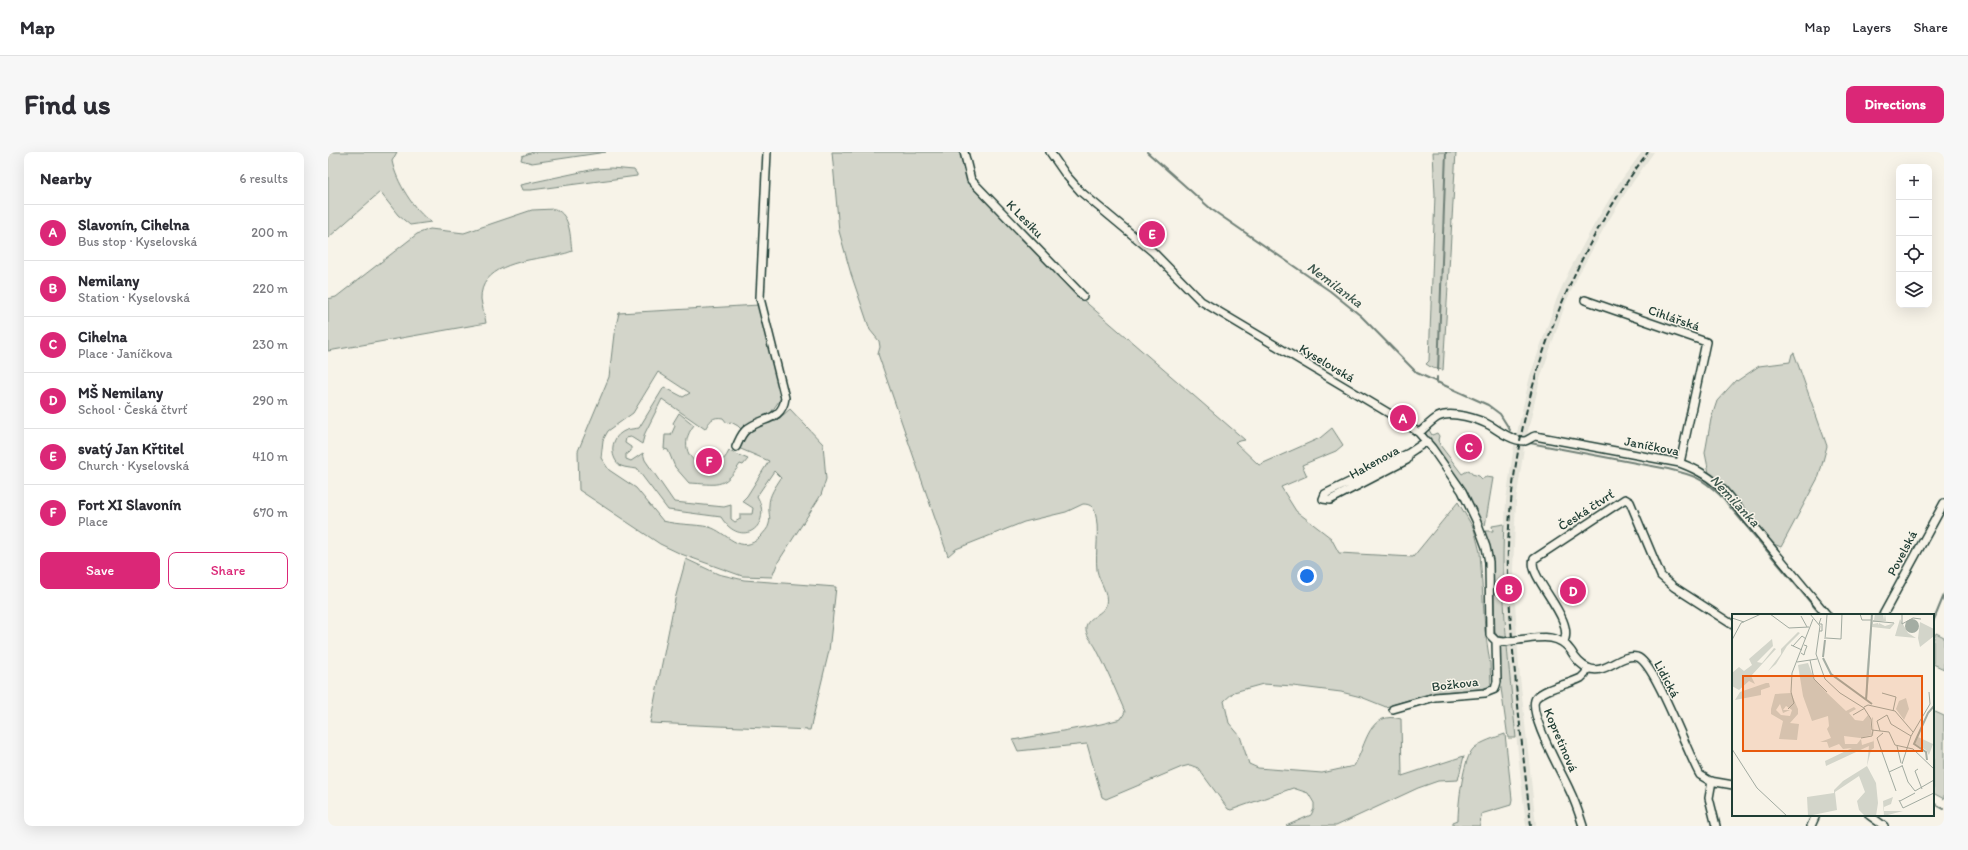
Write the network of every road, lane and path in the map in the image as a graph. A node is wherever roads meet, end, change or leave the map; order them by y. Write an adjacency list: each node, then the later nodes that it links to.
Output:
1 (767, 152): 8 (street)
2 (964, 152): 4 (street, K Lesíku)
3 (1050, 152): 6 (street, Kyselovská)
4 (1083, 296)
5 (1585, 300): 10 (street, Cihlářská)
6 (1419, 433): 7 (street, Kyselovská); 10 (street, Janíčkova)
7 (1426, 441): 9 (street); 15 (street, Kyselovská)
8 (736, 446)
9 (1409, 453): 9 (street, Hakenova)
10 (1680, 463): 12 (street, Janíčkova)
11 (1944, 503): 13 (street, Povelská)
12 (1827, 614)
13 (1884, 614)
14 (1732, 624): 16 (street, Česká čtvrť)
15 (1496, 641): 16 (street, bridge); 18 (street, Božkova)
16 (1563, 643): 17 (street)
17 (1588, 668): 19 (street, Lidická); 23 (street, Kopretinová)
18 (1394, 710)
19 (1712, 781): 20 (street, Lidická); 24 (street)
20 (1732, 785)
21 (1816, 816): 25 (street)
22 (1870, 816): 26 (street)
23 (1583, 826)
24 (1716, 826)
25 (1811, 826)
26 (1884, 826)

